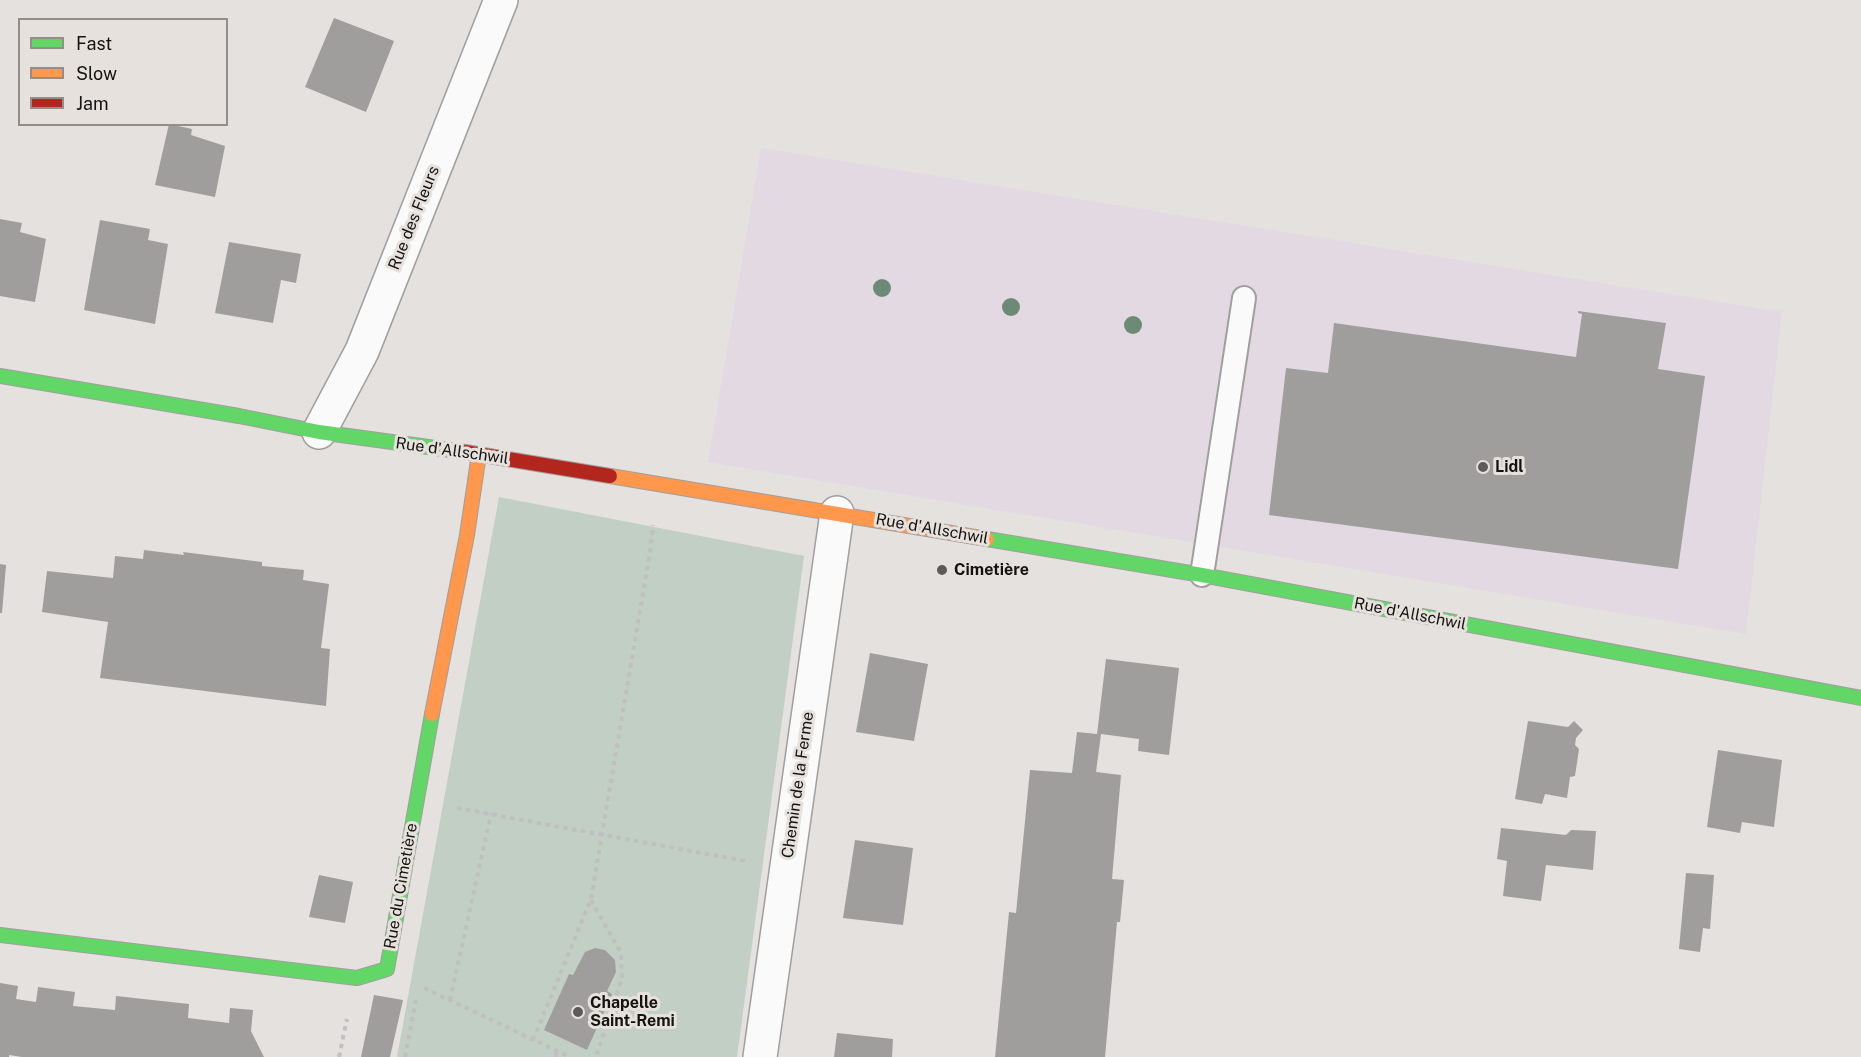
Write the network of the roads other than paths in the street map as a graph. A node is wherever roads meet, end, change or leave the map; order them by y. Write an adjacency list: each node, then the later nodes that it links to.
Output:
1 (501, 0): 4 (street, Rue des Fleurs)
2 (1244, 298): 7 (lane)
3 (0, 376): 4 (main road, Rue d'Allschwil)
4 (319, 432): 5 (main road, Rue d'Allschwil)
5 (479, 454): 6 (main road, Rue d'Allschwil); 9 (main road, Rue du Cimetière)
6 (837, 513): 7 (main road, Rue d'Allschwil); 10 (street, Chemin de la Ferme)
7 (1202, 575): 8 (main road, Rue d'Allschwil)
8 (1861, 698)
9 (0, 935)
10 (760, 1057)

